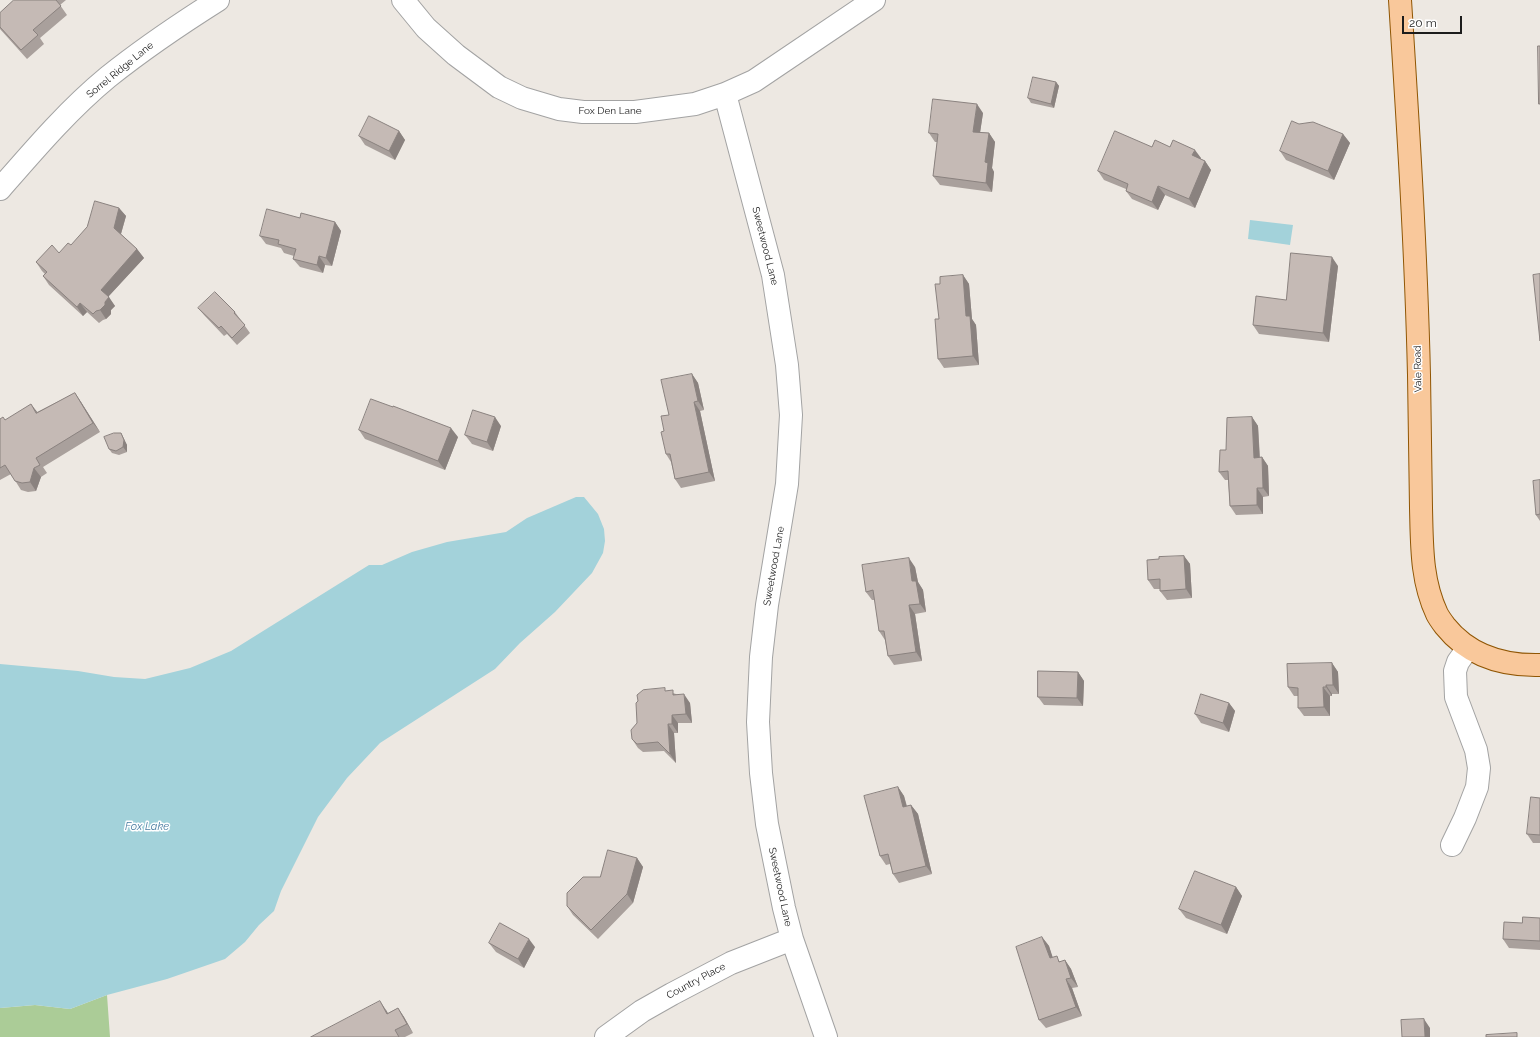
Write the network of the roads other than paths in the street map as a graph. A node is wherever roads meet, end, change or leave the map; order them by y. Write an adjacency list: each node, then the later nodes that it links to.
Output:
1 (218, 0): 6 (street, Sorrel Ridge Lane)
2 (402, 0): 5 (street, Fox Den Lane)
3 (874, 0): 5 (street, Fox Den Lane)
4 (1400, 0): 7 (main road, Vale Road)
5 (725, 94): 10 (street, Sweetwood Lane)
6 (0, 189)
7 (1468, 648): 8 (main road, Vale Road); 9 (street)
8 (1540, 665)
9 (1452, 845)
10 (792, 939): 11 (street, Country Place); 12 (street, Sweetwood Lane)
11 (606, 1037)
12 (826, 1037)

